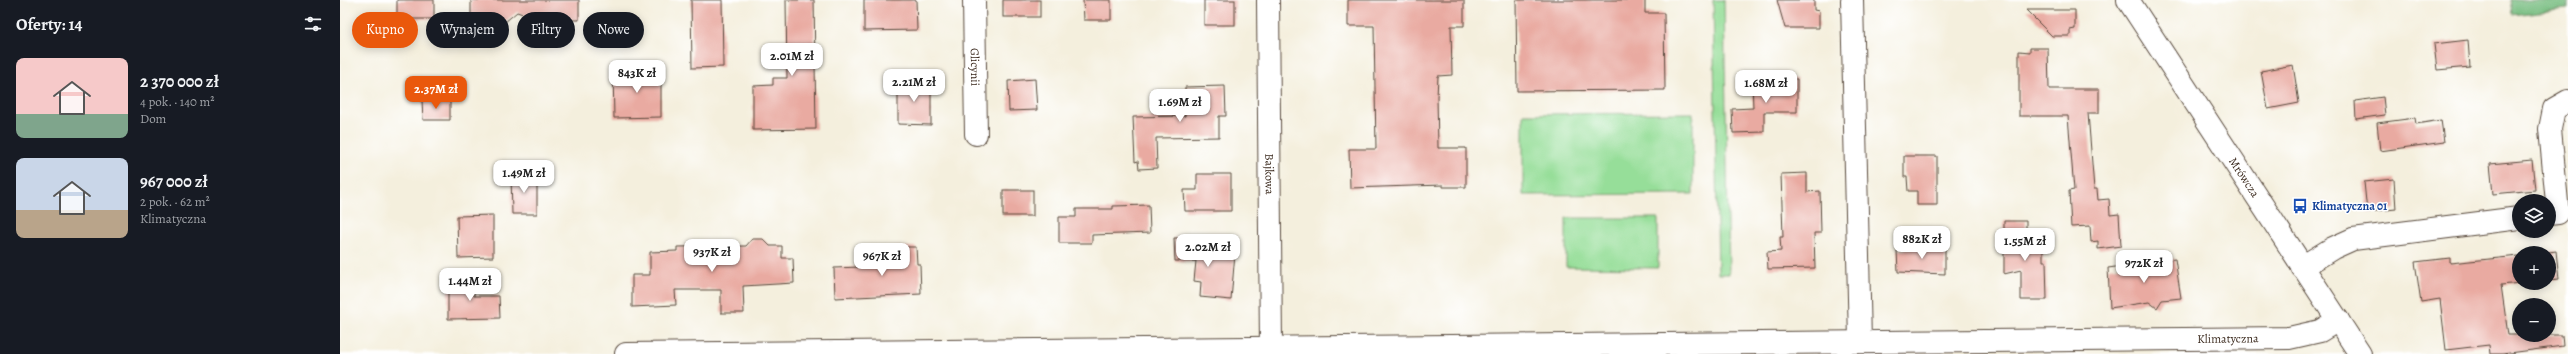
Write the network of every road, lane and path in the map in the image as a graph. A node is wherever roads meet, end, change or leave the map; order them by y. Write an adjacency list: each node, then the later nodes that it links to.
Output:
1 (974, 0): 6 (street, Glicynii)
2 (1268, 0): 12 (street, Bajkowa)
3 (1852, 0): 11 (street)
4 (2128, 0): 9 (street, Mrówcza)
5 (2568, 101): 7 (street)
6 (976, 134)
7 (2556, 213)
8 (2512, 219): 9 (street)
9 (2302, 266): 10 (street, Mrówcza)
10 (2338, 320): 11 (street, Klimatyczna); 15 (street, Mrówcza)
11 (1860, 341): 13 (street, Klimatyczna)
12 (1272, 348): 13 (street, Klimatyczna); 14 (street, Klimatyczna)
13 (1380, 350)
14 (626, 354)
15 (2360, 354)

